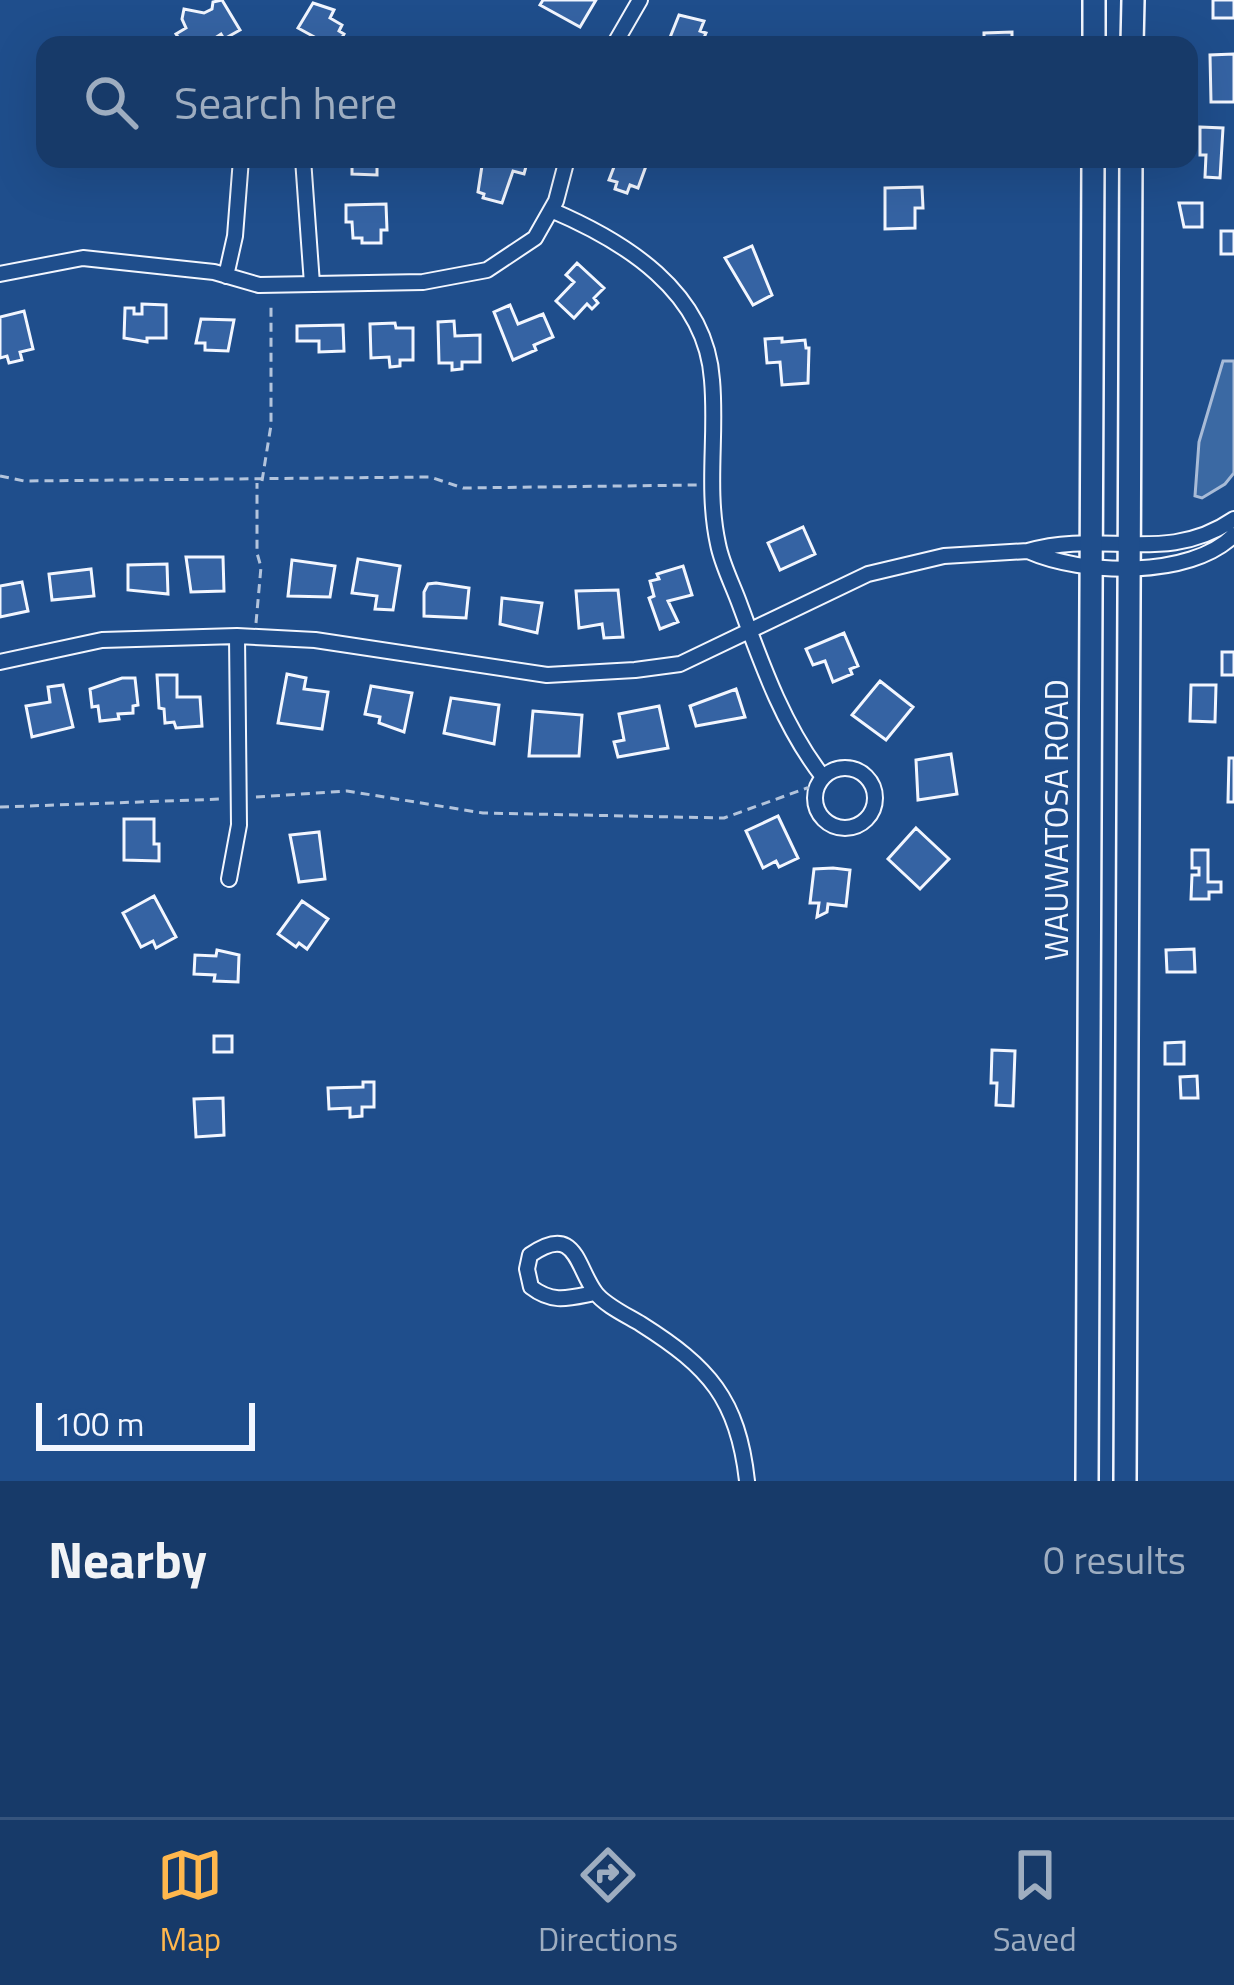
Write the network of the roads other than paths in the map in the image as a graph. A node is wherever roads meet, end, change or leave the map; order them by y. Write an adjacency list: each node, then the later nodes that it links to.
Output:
1 (640, 0): 4 (street)
2 (1094, 0): 5 (main road)
3 (1132, 0): 6 (main road)
4 (619, 36)
5 (1094, 36)
6 (1132, 36)
7 (241, 168): 14 (street)
8 (304, 168): 15 (street)
9 (564, 168): 12 (street)
10 (1093, 168): 18 (main road, WAUWATOSA ROAD)
11 (1131, 168): 20 (main road)
12 (551, 210): 15 (street); 22 (street)
13 (0, 274): 14 (street)
14 (226, 276): 15 (street)
15 (312, 284)
16 (1234, 519): 20 (street)
17 (1234, 535): 20 (street)
18 (1090, 543): 19 (street); 20 (street); 21 (main road, WAUWATOSA ROAD)
19 (1028, 551): 21 (street); 22 (street)
20 (1127, 556): 21 (street); 30 (main road)
21 (1090, 568): 29 (main road, WAUWATOSA ROAD)
22 (750, 632): 23 (street); 25 (street)
23 (237, 636): 24 (street); 26 (street)
24 (0, 662)
25 (820, 783): 25 (street)
26 (229, 879)
27 (595, 1293): 27 (street); 28 (street)
28 (747, 1481)
29 (1087, 1481)
30 (1126, 1481)

